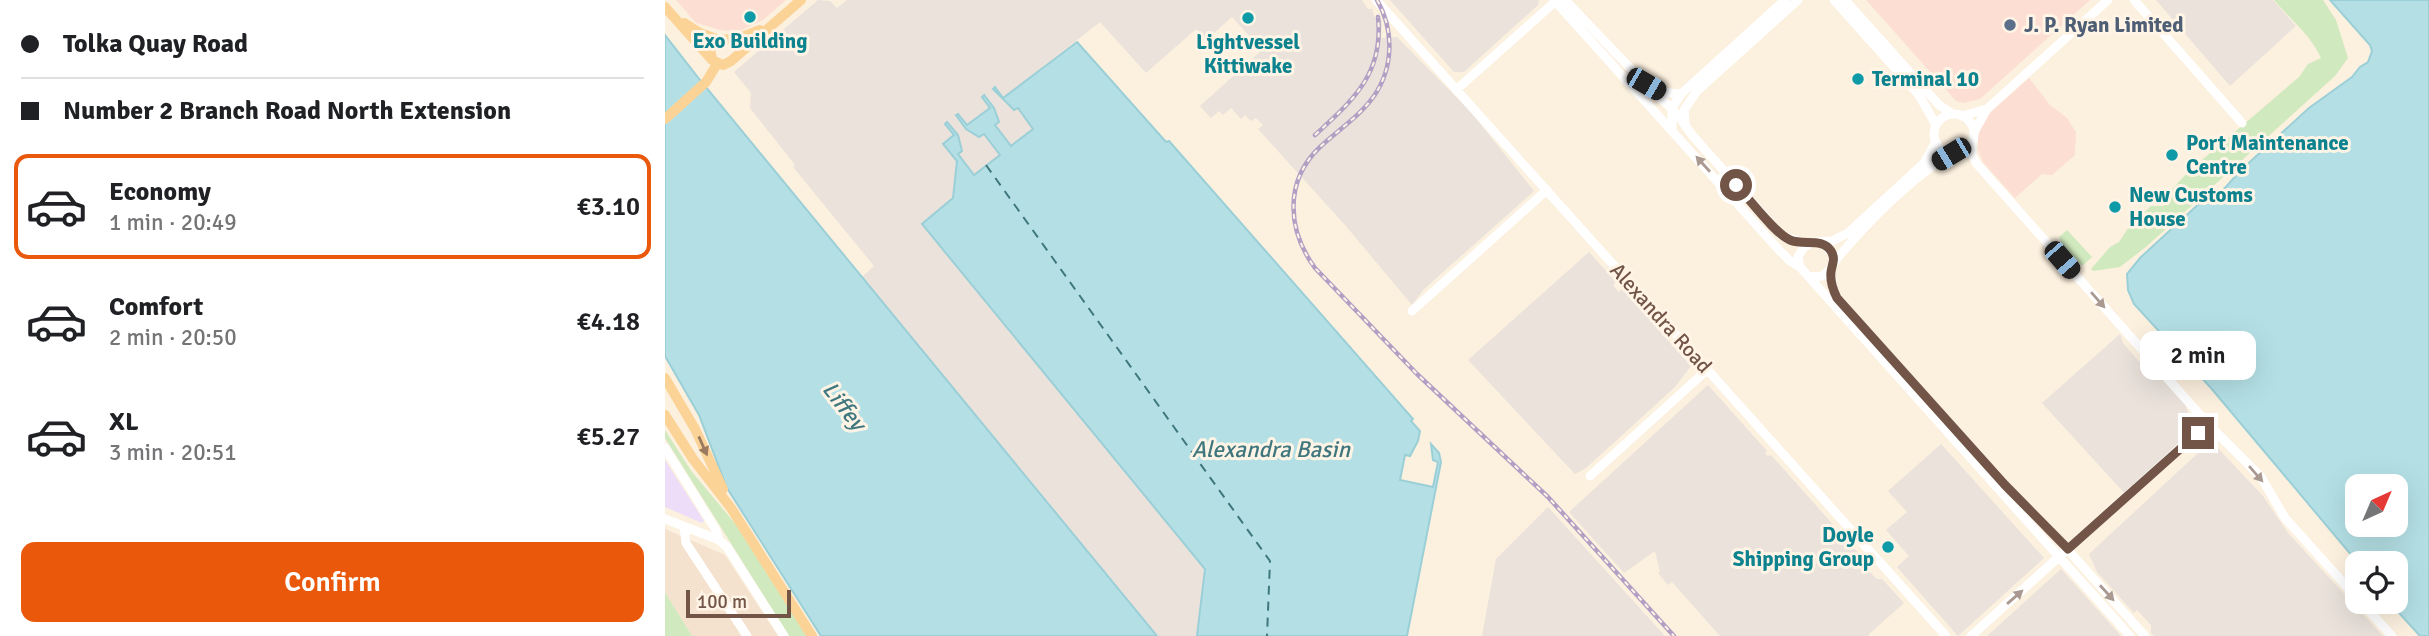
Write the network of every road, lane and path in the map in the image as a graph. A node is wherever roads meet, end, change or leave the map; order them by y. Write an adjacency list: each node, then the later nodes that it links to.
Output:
1 (801, 0): 11 (main road)
2 (1376, 0): 18 (street, Alexandra Road)
3 (1558, 0): 15 (street); 16 (street); 18 (street)
4 (1785, 0): 19 (street)
5 (1798, 0): 24 (street)
6 (1834, 0): 26 (street)
7 (1845, 0): 22 (street)
8 (2108, 0): 21 (street)
9 (2134, 0): 25 (street)
10 (665, 7): 12 (main road); 14 (main road)
11 (775, 23): 12 (main road); 13 (main road)
12 (720, 40): 13 (main road); 14 (main road)
13 (731, 61): 14 (main road)
14 (715, 62): 23 (main road)
15 (1633, 71): 16 (street); 17 (street)
16 (1626, 78): 27 (street)
17 (1646, 84): 19 (street); 20 (street)
18 (1456, 90): 32 (street, Alexandra Road)
19 (1681, 94): 20 (street)
20 (1672, 108): 24 (street); 27 (street)
21 (1987, 109): 22 (street); 28 (street)
22 (1957, 115): 26 (street); 28 (street)
23 (665, 119)
24 (1685, 122): 34 (street)
25 (2242, 123)
26 (1935, 125): 29 (street)
27 (1672, 129): 36 (street, one-way to 27)
28 (1974, 132): 30 (street)
29 (1936, 142): 31 (street); 33 (street)
30 (1972, 144): 31 (street); 51 (street, one-way to 51)
31 (1951, 154): 35 (street)
32 (1547, 190): 38 (street); 39 (street, Alexandra Road)
33 (1822, 243): 34 (street); 35 (street)
34 (1807, 244): 36 (street)
35 (1832, 266): 37 (street); 49 (street)
36 (1800, 267): 37 (street)
37 (1809, 276): 50 (street)
38 (1412, 311)
39 (1707, 370): 44 (street); 56 (street, Alexandra Road)
40 (665, 378): 45 (main road, one-way to 45)
41 (665, 415): 45 (main road)
42 (2212, 439): 49 (street)
43 (665, 448): 48 (street)
44 (1590, 476)
45 (731, 508): 55 (main road)
46 (665, 519): 47 (street)
47 (684, 527): 48 (street); 53 (street)
48 (719, 540): 54 (street)
49 (2068, 549): 50 (street); 59 (street, one-way to 59)
50 (2059, 557): 57 (street, one-way to 50); 58 (street)
51 (2345, 585)
52 (2372, 614): 60 (street)
53 (747, 636)
54 (784, 636)
55 (812, 636)
56 (1945, 636)
57 (1971, 636)
58 (2130, 636)
59 (2145, 636)
60 (2392, 636)

